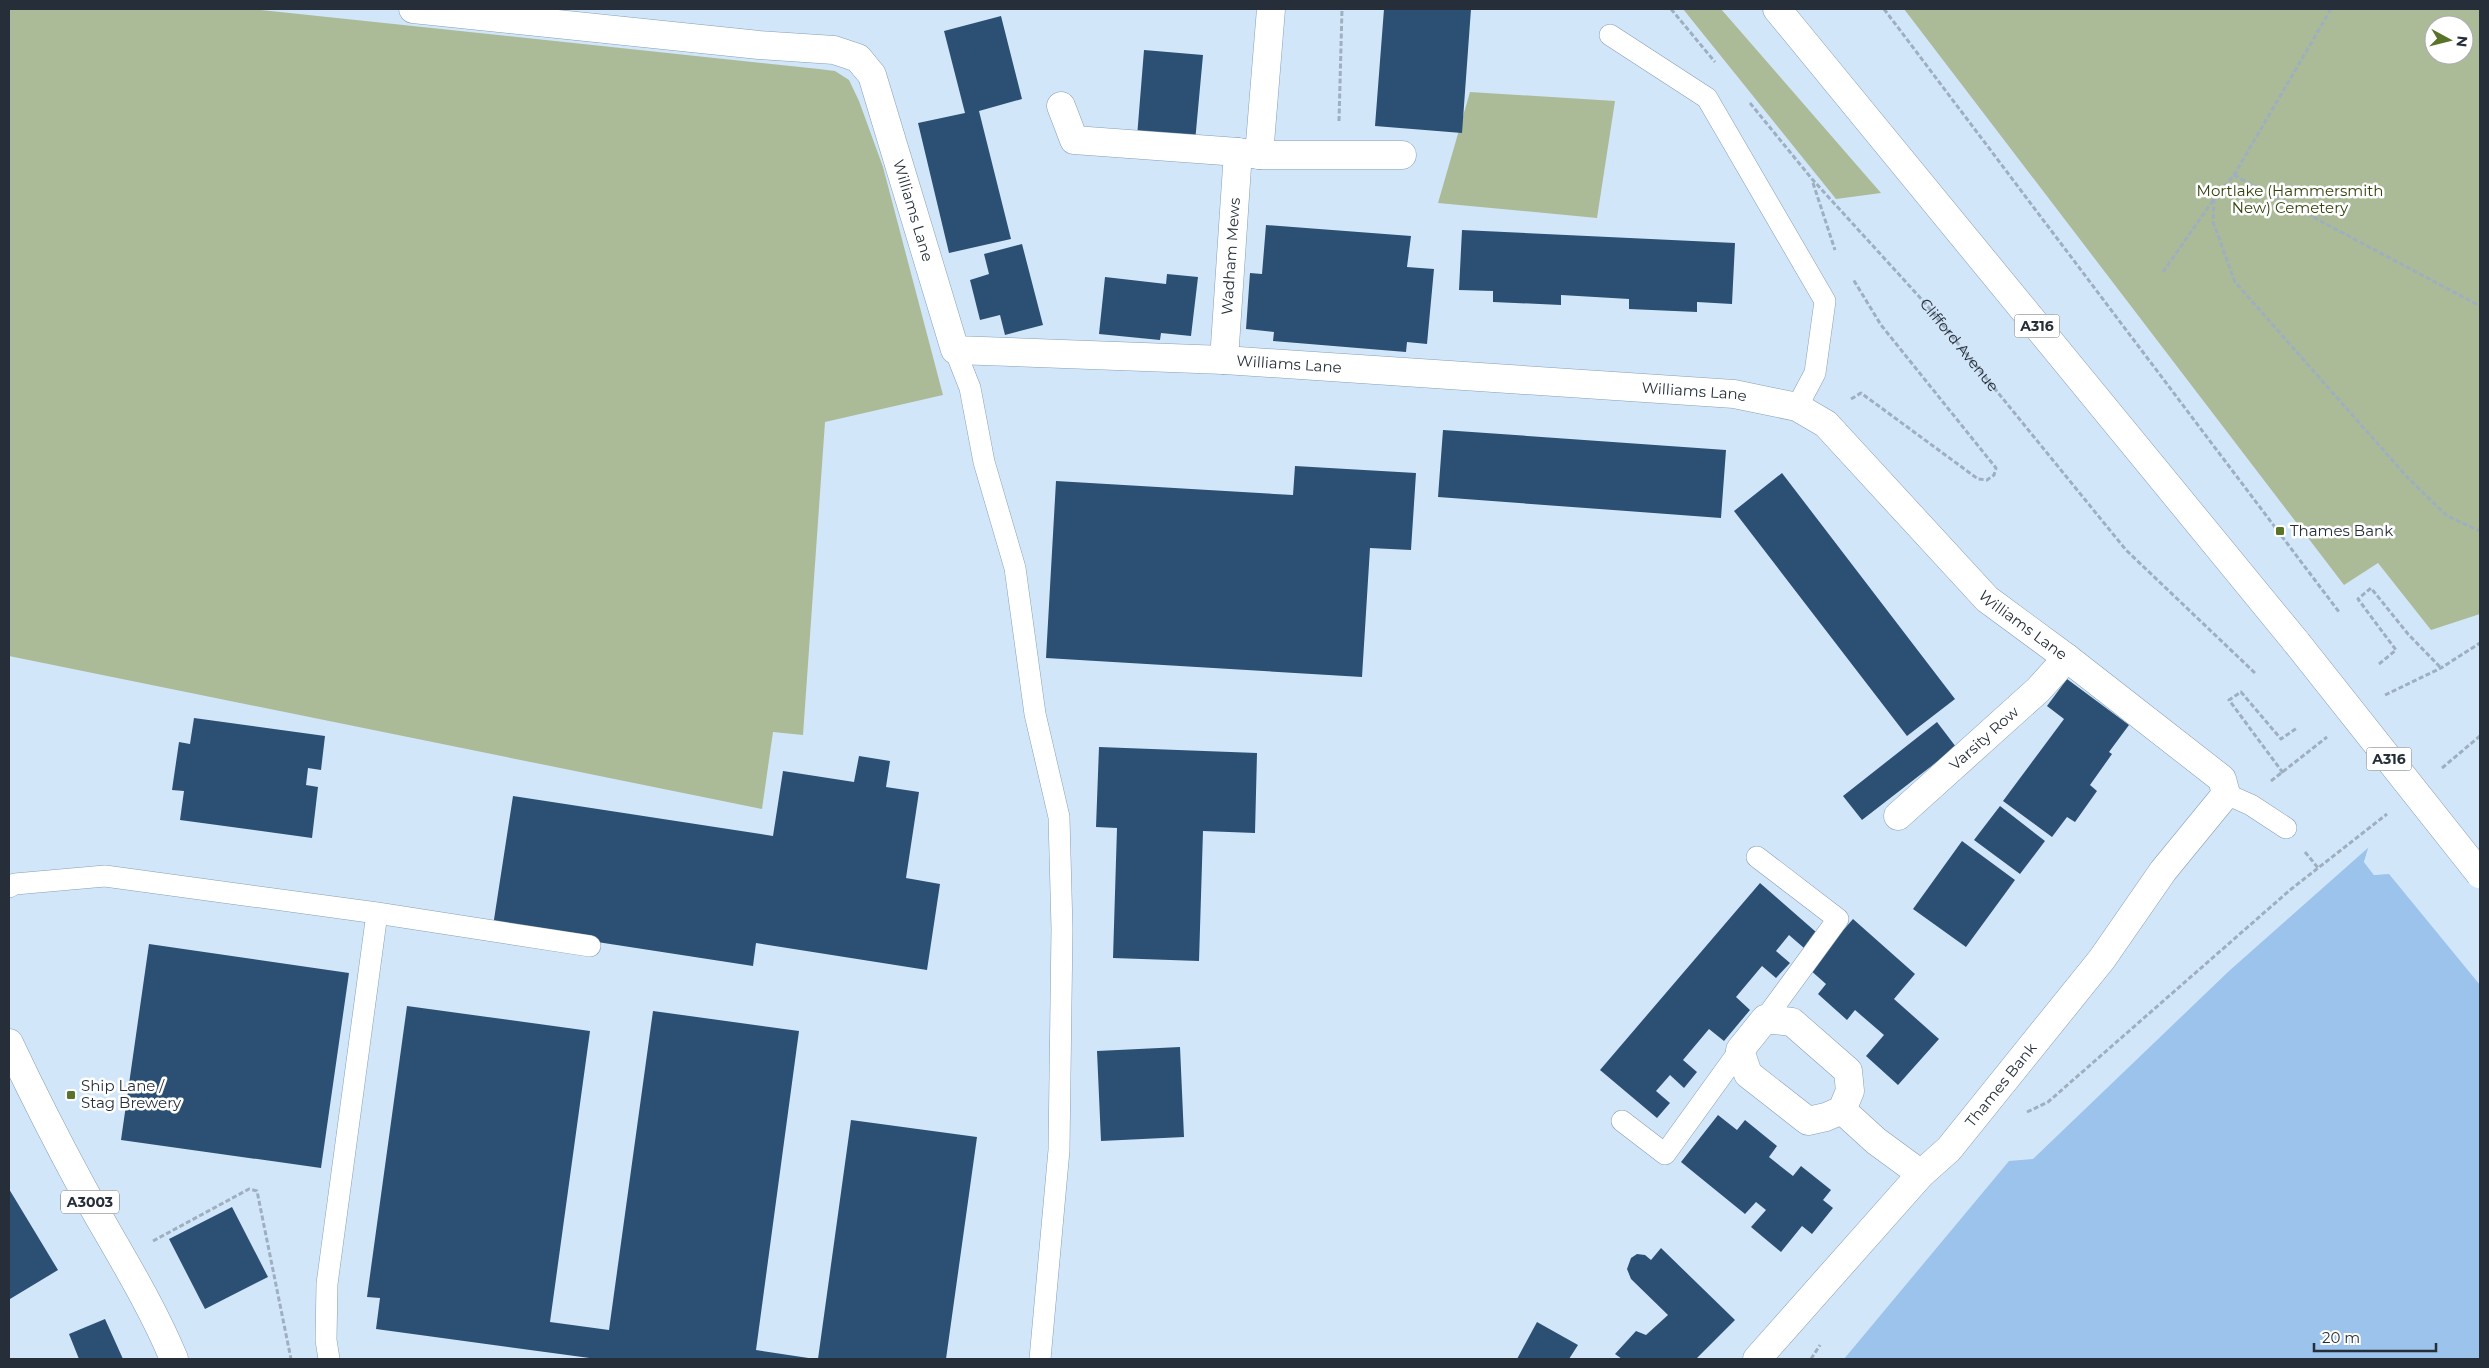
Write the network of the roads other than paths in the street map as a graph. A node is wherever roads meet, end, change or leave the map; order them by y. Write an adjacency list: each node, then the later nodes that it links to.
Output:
1 (413, 9): 8 (main road, Williams Lane)
2 (1271, 9): 6 (main road, Wadham Mews)
3 (1778, 9): 16 (main road, A316, bridge)
4 (1610, 35): 10 (lane)
5 (1062, 106): 6 (main road)
6 (1249, 153): 7 (main road); 9 (main road, Wadham Mews)
7 (1402, 155)
8 (955, 350): 9 (main road, Williams Lane); 28 (lane)
9 (1224, 360): 10 (main road, Williams Lane)
10 (1797, 407): 11 (main road, Williams Lane)
11 (2067, 658): 12 (main road, Williams Lane); 13 (main road, Varsity Row)
12 (2226, 794): 14 (lane); 25 (main road, Thames Bank)
13 (1898, 816)
14 (2286, 828)
15 (1756, 857): 20 (lane)
16 (2480, 874)
17 (9, 887): 18 (lane)
18 (377, 913): 19 (lane); 27 (lane)
19 (590, 946)
20 (1765, 1018): 22 (main road); 23 (main road)
21 (9, 1043): 26 (main road, A3003)
22 (1740, 1050): 23 (main road); 24 (lane)
23 (1842, 1110): 25 (main road)
24 (1622, 1121)
25 (1922, 1174): 29 (main road, Thames Bank)
26 (174, 1359)
27 (329, 1359)
28 (1040, 1359)
29 (1757, 1359)

